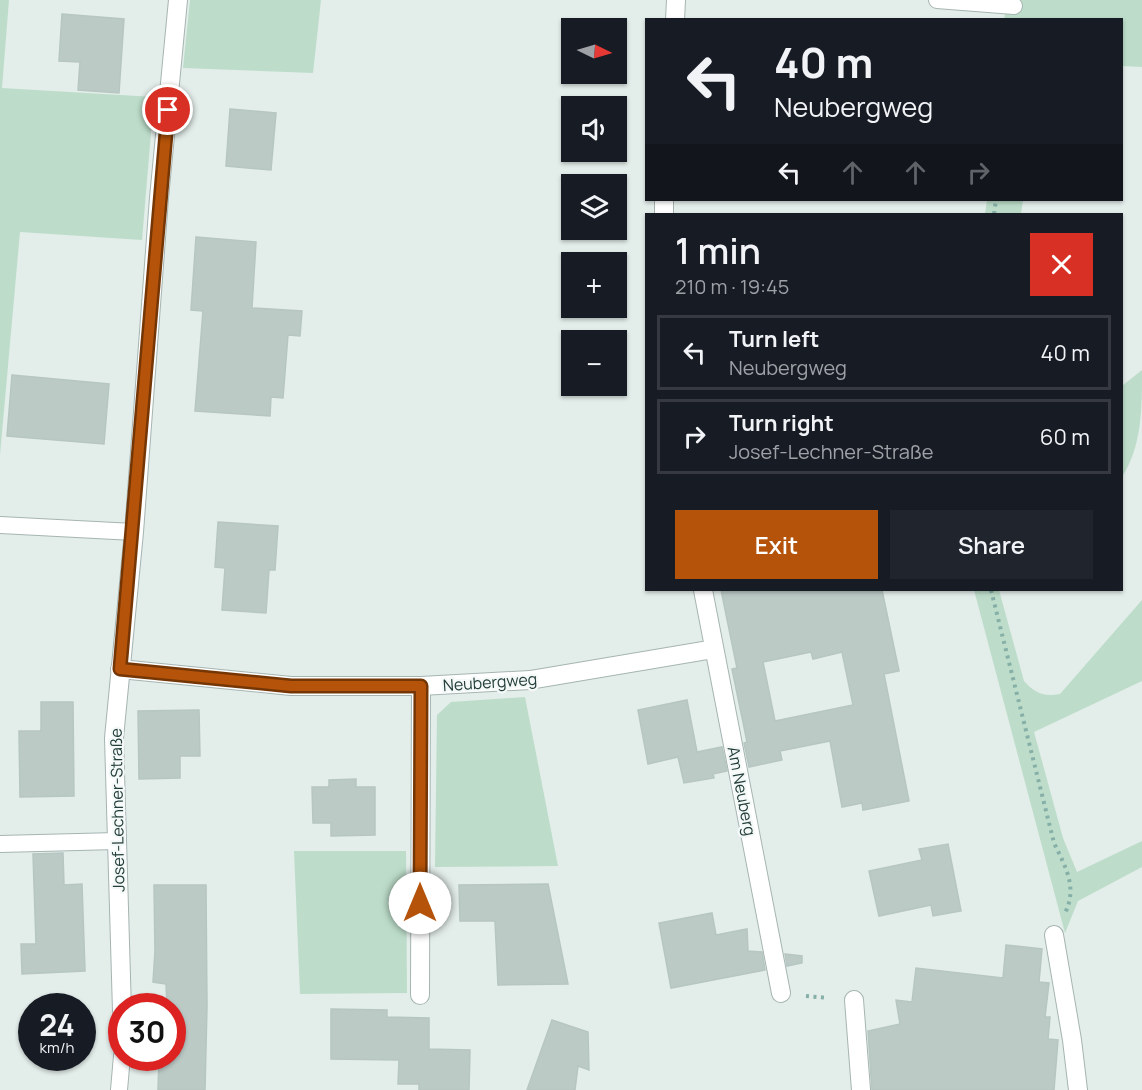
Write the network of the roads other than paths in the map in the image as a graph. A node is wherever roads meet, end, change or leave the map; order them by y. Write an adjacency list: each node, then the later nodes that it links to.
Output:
1 (178, 0): 7 (street, Josef-Lechner-Straße)
2 (676, 0): 5 (street)
3 (938, 0): 4 (lane)
4 (1014, 6)
5 (675, 18)
6 (0, 525): 7 (lane)
7 (134, 532): 10 (street, Josef-Lechner-Straße)
8 (703, 591): 9 (street, Am Neuberg)
9 (714, 649): 11 (street, Neubergweg); 16 (street, Am Neuberg)
10 (120, 669): 11 (street, Neubergweg); 12 (street, Josef-Lechner-Straße)
11 (421, 686): 17 (street)
12 (117, 841): 13 (lane); 15 (street, Josef-Lechner-Straße)
13 (0, 844)
14 (1054, 935): 22 (street)
15 (121, 993)
16 (781, 993)
17 (420, 995)
18 (854, 1000): 21 (street)
19 (121, 1071): 20 (lane)
20 (119, 1090)
21 (861, 1090)
22 (1078, 1090)

